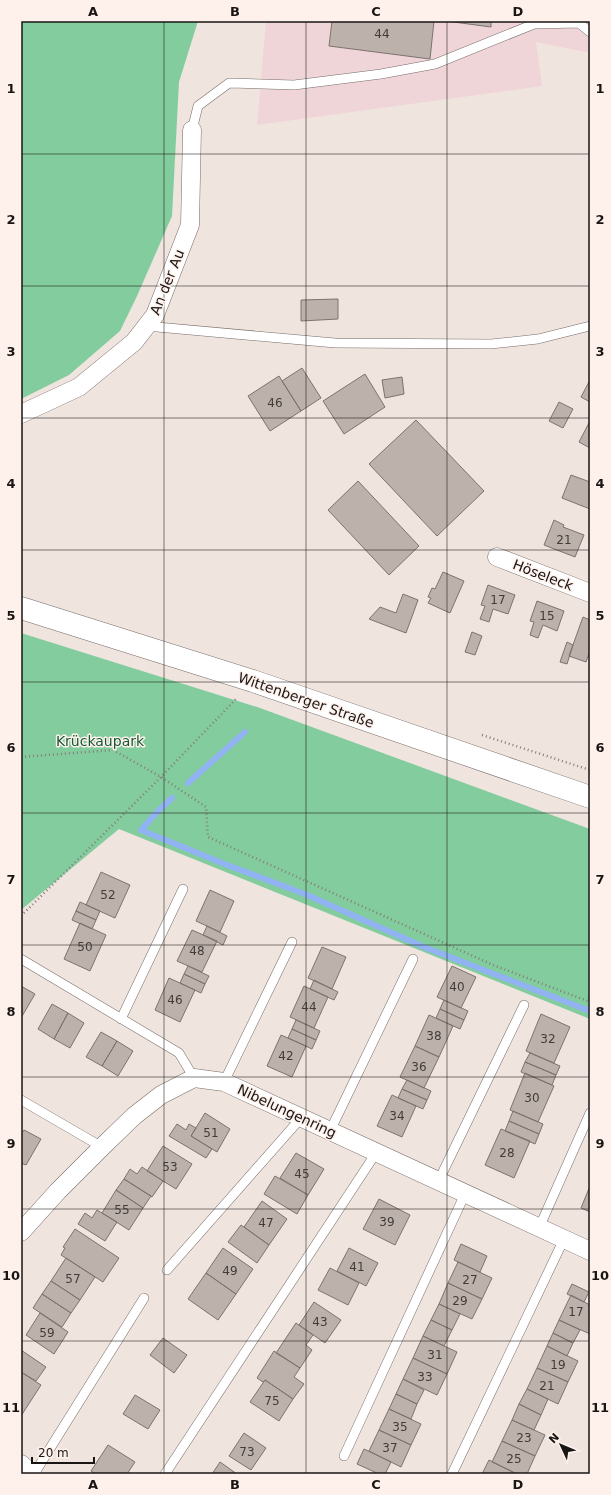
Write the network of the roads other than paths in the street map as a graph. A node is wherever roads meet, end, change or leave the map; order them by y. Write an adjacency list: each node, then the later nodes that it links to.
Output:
1 (590, 32): 2 (lane)
2 (192, 130): 3 (street, An der Au)
3 (146, 326): 4 (lane); 5 (street, An der Au)
4 (590, 326)
5 (21, 414)
6 (497, 557): 7 (street, Höseleck)
7 (590, 593)
8 (21, 608): 9 (main road, Wittenberger Straße)
9 (590, 797)
10 (183, 889): 15 (lane)
11 (292, 942): 17 (lane)
12 (21, 958): 15 (lane)
13 (413, 959): 21 (lane)
14 (524, 1004): 24 (lane)
15 (121, 1019): 16 (lane)
16 (194, 1078): 17 (street, Nibelungenring); 22 (street)
17 (224, 1082): 20 (street, Nibelungenring)
18 (21, 1100): 22 (lane)
19 (590, 1113): 26 (lane)
20 (301, 1118): 21 (street, Nibelungenring); 30 (lane)
21 (330, 1131): 23 (street, Nibelungenring)
22 (102, 1147): 27 (street)
23 (376, 1153): 24 (street, Nibelungenring); 34 (lane)
24 (438, 1182): 25 (street, Nibelungenring)
25 (465, 1194): 26 (street, Nibelungenring); 32 (lane)
26 (539, 1228): 28 (street, Nibelungenring)
27 (21, 1232)
28 (564, 1239): 29 (street, Nibelungenring); 35 (lane)
29 (590, 1251)
30 (167, 1270)
31 (144, 1298): 33 (lane)
32 (344, 1456)
33 (26, 1469)
34 (165, 1474)
35 (452, 1474)

